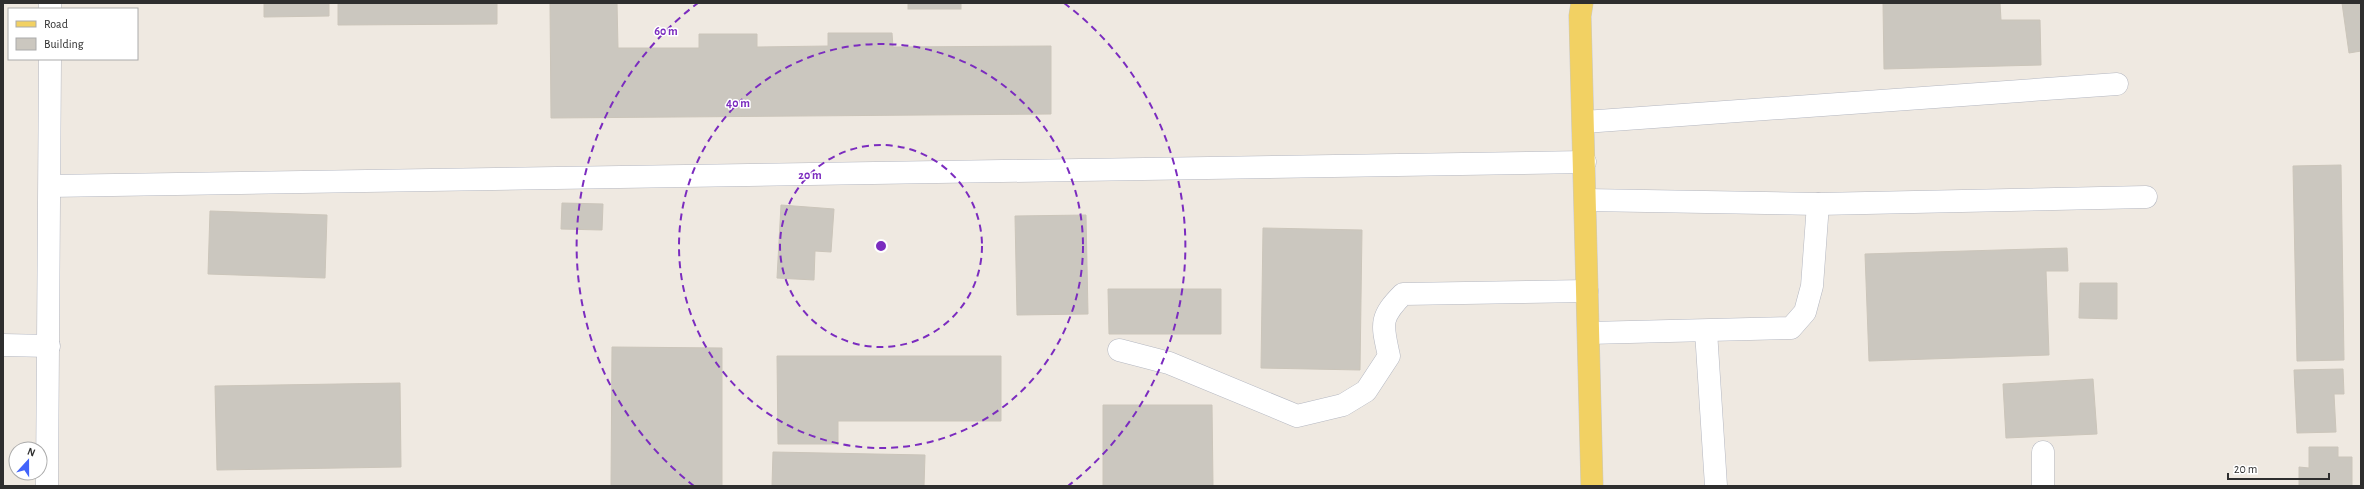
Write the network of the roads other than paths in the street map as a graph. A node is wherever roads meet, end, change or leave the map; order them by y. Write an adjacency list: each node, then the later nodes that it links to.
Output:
1 (1580, 7): 4 (main road)
2 (50, 60): 6 (street)
3 (2116, 84): 4 (street)
4 (1584, 122): 5 (main road)
5 (1585, 162): 6 (street); 8 (main road)
6 (50, 186): 14 (street)
7 (2146, 197): 9 (street)
8 (1586, 200): 9 (street); 10 (main road)
9 (1818, 204): 11 (street)
10 (1588, 291): 12 (main road); 15 (street)
11 (1706, 331): 12 (street); 19 (street)
12 (1589, 333): 18 (main road)
13 (3, 345): 14 (street)
14 (49, 346): 17 (street)
15 (1119, 350)
16 (2043, 452): 20 (street)
17 (47, 486)
18 (1592, 486)
19 (1716, 486)
20 (2043, 486)

